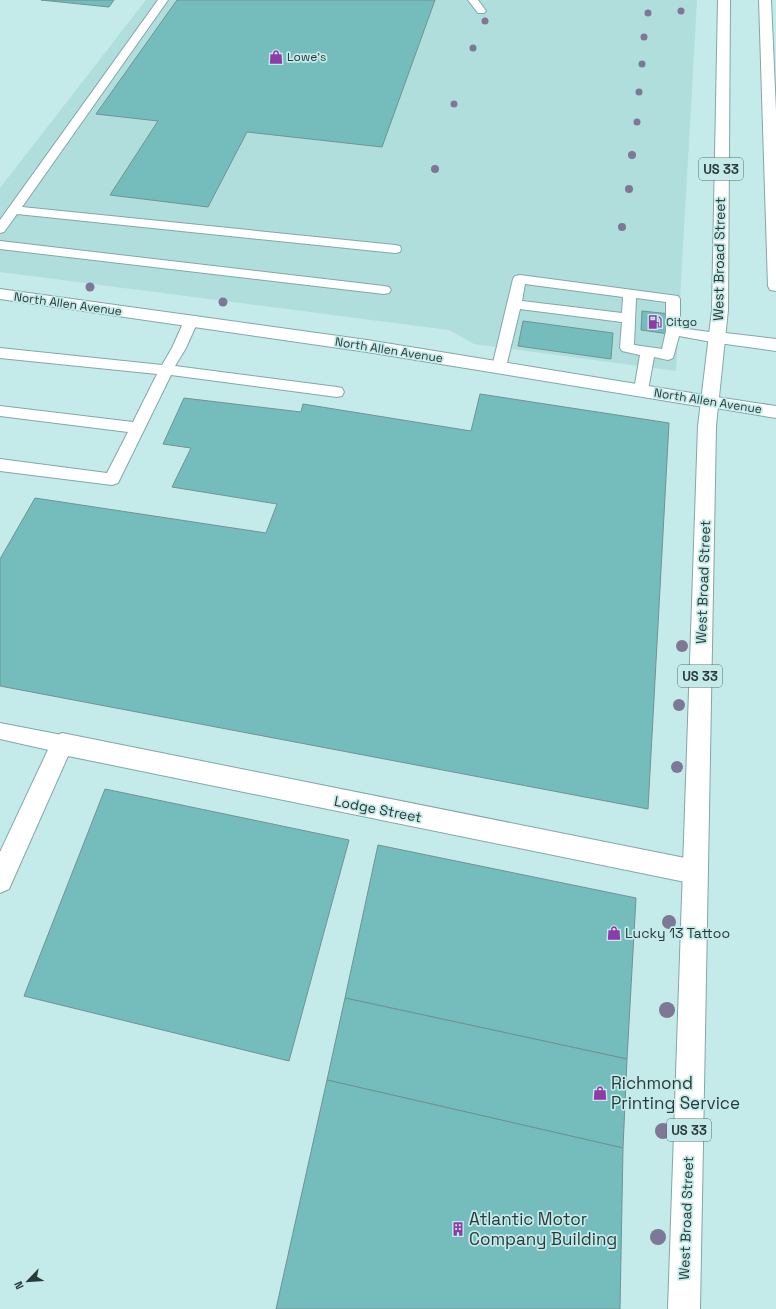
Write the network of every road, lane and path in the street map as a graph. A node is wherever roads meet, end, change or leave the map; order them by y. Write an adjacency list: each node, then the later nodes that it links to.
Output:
1 (163, 0): 6 (lane)
2 (473, 0): 5 (lane)
3 (724, 0): 18 (main road, West Broad Street / US 33)
4 (765, 0): 10 (main road)
5 (481, 11)
6 (14, 210): 7 (lane); 9 (lane)
7 (0, 230)
8 (0, 245): 11 (lane)
9 (395, 249)
10 (776, 286)
11 (384, 290)
12 (630, 293): 14 (lane); 15 (lane); 17 (lane)
13 (0, 294): 16 (main road, North Allen Avenue)
14 (514, 304): 15 (lane); 22 (lane)
15 (629, 318): 20 (lane)
16 (191, 321): 22 (main road, North Allen Avenue); 23 (lane)
17 (673, 330): 18 (lane); 20 (lane)
18 (717, 338): 19 (main road); 26 (main road, West Broad Street / US 33)
19 (776, 344)
20 (648, 352): 24 (lane)
21 (0, 353): 23 (lane)
22 (499, 368): 24 (main road, North Allen Avenue)
23 (166, 370): 25 (lane); 29 (lane)
24 (641, 390): 26 (main road, North Allen Avenue)
25 (337, 392)
26 (710, 402): 28 (main road, North Allen Avenue); 33 (main road, West Broad Street / US 33)
27 (0, 410): 29 (lane)
28 (776, 412)
29 (138, 428): 30 (lane)
30 (0, 466)
31 (0, 731): 32 (lane)
32 (62, 744): 33 (main road, Lodge Street); 34 (main road)
33 (695, 872): 35 (main road, West Broad Street / US 33)
34 (0, 880)
35 (684, 1309)

